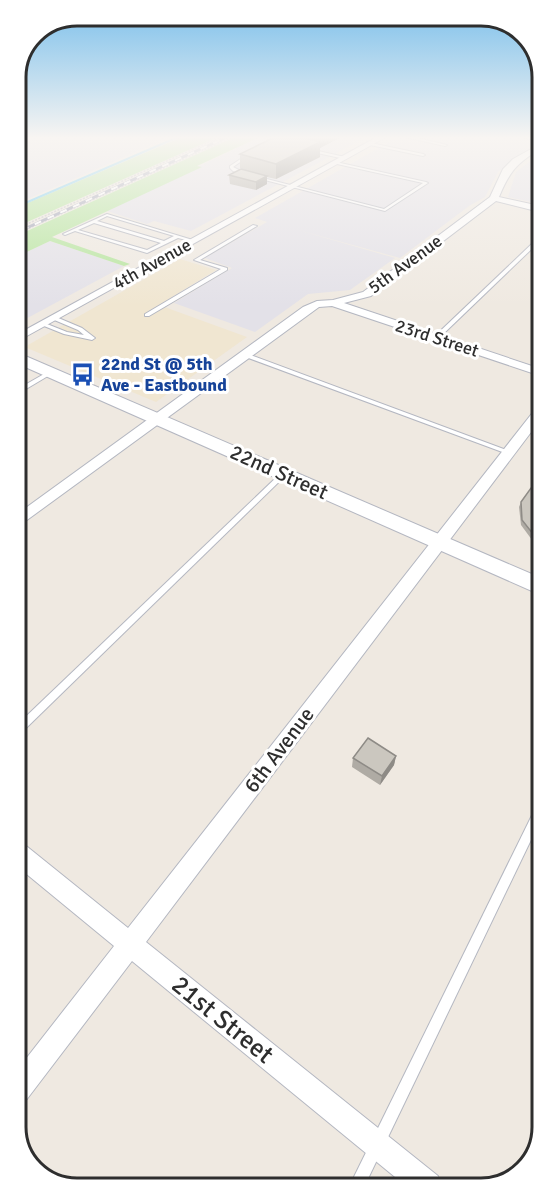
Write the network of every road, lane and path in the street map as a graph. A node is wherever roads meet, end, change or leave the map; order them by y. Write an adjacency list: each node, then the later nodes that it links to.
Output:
1 (95, 193): 10 (path)
2 (107, 193): 12 (path)
3 (281, 193): 16 (street, 4th Avenue)
4 (317, 193): 5 (lane)
5 (411, 193)
6 (496, 193): 7 (street, 5th Avenue)
7 (494, 198): 8 (street); 19 (street, 5th Avenue)
8 (532, 206)
9 (93, 221): 13 (lane); 15 (lane); 17 (lane)
10 (26, 224)
11 (255, 226): 20 (lane)
12 (26, 230)
13 (75, 230): 14 (lane); 17 (lane)
14 (65, 234)
15 (178, 236): 16 (lane); 17 (lane)
16 (194, 241): 21 (street, 4th Avenue)
17 (165, 243)
18 (532, 247): 24 (lane)
19 (333, 303): 24 (street, 23rd Street); 25 (street, 5th Avenue)
20 (147, 315)
21 (54, 318): 22 (street, 4th Avenue); 22 (lane)
22 (42, 324): 23 (street, 4th Avenue)
23 (26, 333)
24 (437, 337): 27 (street, 23rd Street)
25 (245, 355): 30 (street, 5th Avenue); 32 (lane)
26 (26, 361): 28 (street, 22nd Street)
27 (532, 370)
28 (51, 372): 29 (lane); 30 (street, 22nd Street)
29 (26, 387)
30 (159, 419): 33 (street, 22nd Street); 34 (street, 5th Avenue)
31 (532, 421): 32 (street, 6th Avenue)
32 (507, 452): 35 (street, 6th Avenue)
33 (284, 474): 35 (street, 22nd Street); 37 (lane)
34 (26, 516)
35 (439, 542): 36 (street, 22nd Street); 40 (street, 6th Avenue)
36 (532, 583)
37 (26, 722)
38 (532, 826): 42 (lane)
39 (26, 860): 40 (street, 21st Street)
40 (131, 944): 41 (street, 6th Avenue); 42 (street, 21st Street)
41 (26, 1080)
42 (376, 1143): 43 (lane); 44 (street, 21st Street)
43 (360, 1178)
44 (419, 1178)

